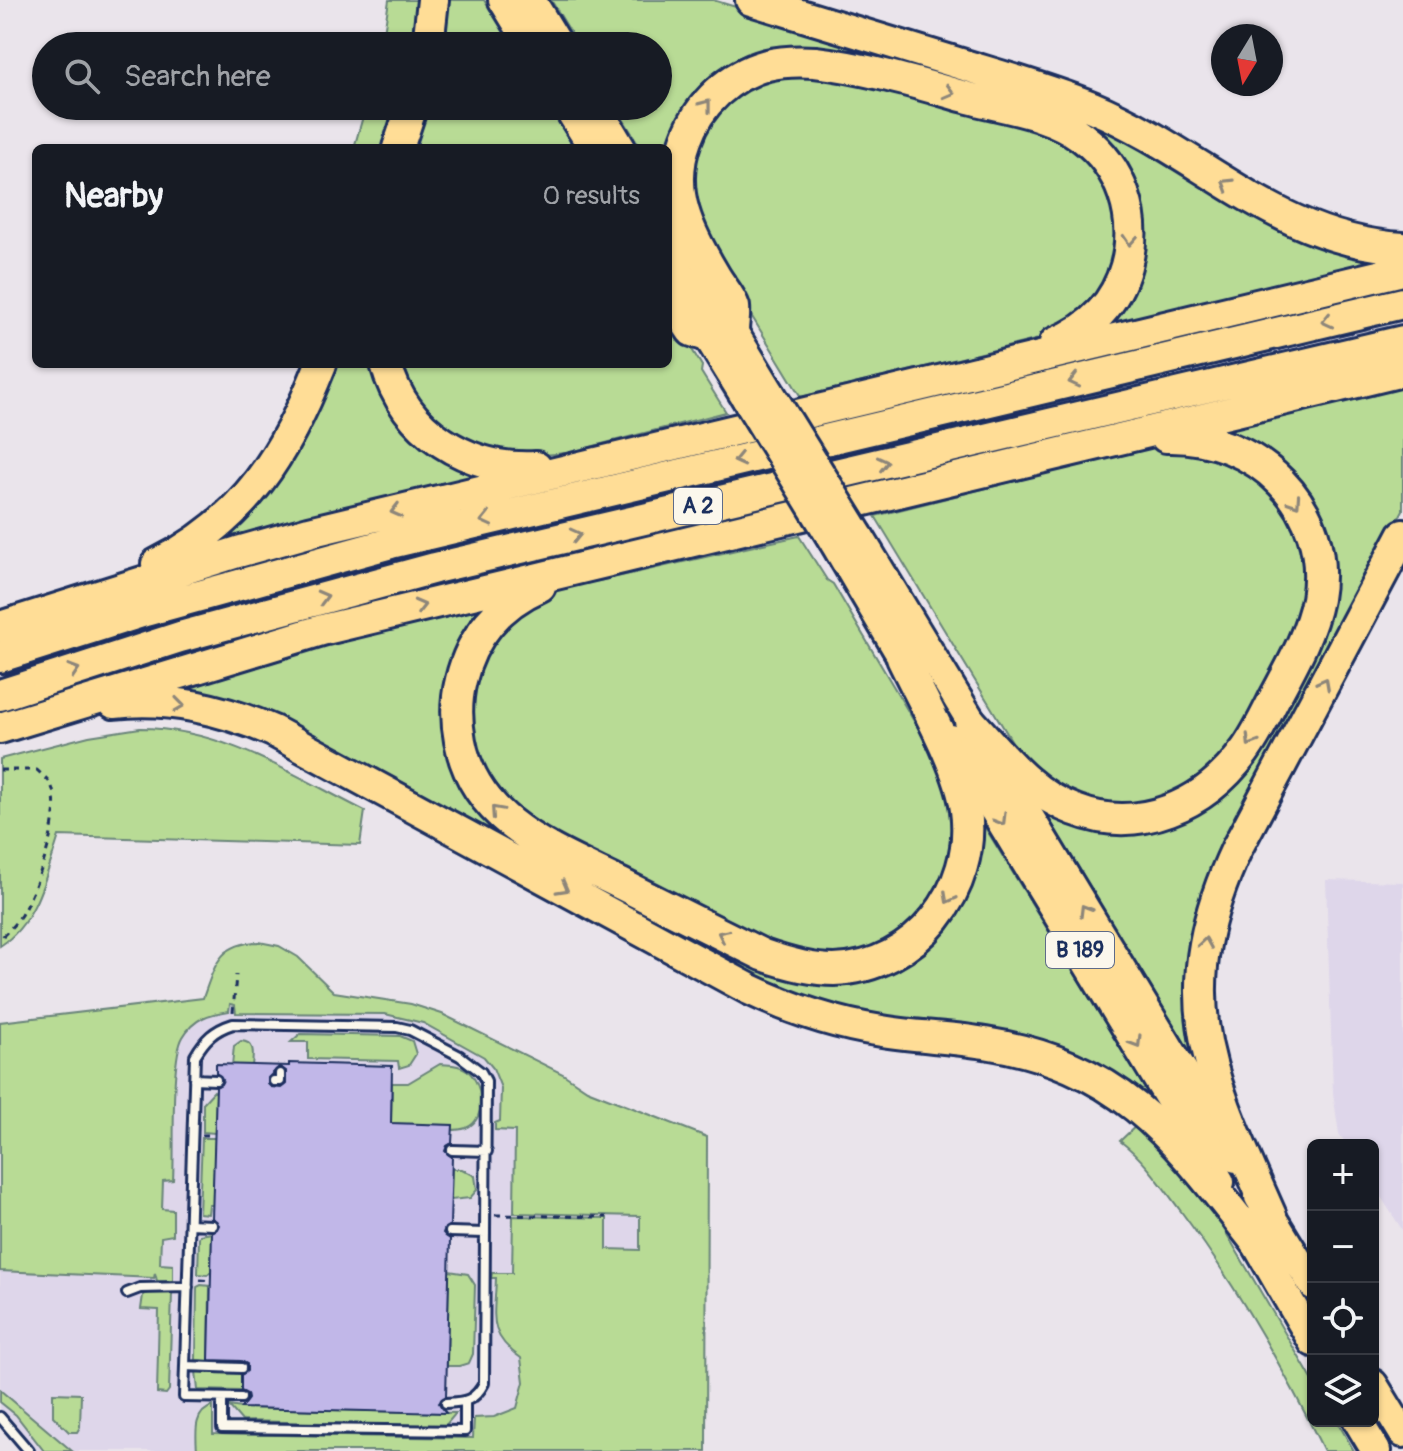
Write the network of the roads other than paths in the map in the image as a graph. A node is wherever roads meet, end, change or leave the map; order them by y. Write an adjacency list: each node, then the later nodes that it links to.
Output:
1 (433, 0): 5 (highway)
2 (503, 0): 6 (highway)
3 (531, 0): 7 (highway)
4 (751, 0): 15 (highway, one-way to 4)
5 (430, 32)
6 (522, 32)
7 (550, 32)
8 (407, 120): 11 (highway)
9 (576, 120): 12 (highway)
10 (604, 120): 13 (highway)
11 (399, 144)
12 (591, 144)
13 (619, 144)
14 (672, 232): 20 (highway, B 189)
15 (1403, 248)
16 (1403, 270): 22 (highway)
17 (672, 277): 20 (highway, B 189)
18 (672, 301): 20 (highway)
19 (1403, 303): 33 (highway, A 2, one-way to 33)
20 (720, 334): 22 (highway, one-way to 22); 29 (highway, B 189, bridge)
21 (1403, 341): 35 (highway, A 2, one-way to 21)
22 (998, 367): 27 (highway)
23 (319, 368): 31 (highway)
24 (388, 368): 27 (highway)
25 (1403, 371): 26 (highway)
26 (1111, 439): 30 (highway); 36 (highway, one-way to 36)
27 (608, 459): 31 (highway, one-way to 31)
28 (1403, 535): 42 (highway, one-way to 28)
29 (846, 539): 34 (highway, B 189); 36 (highway, B 189)
30 (605, 561): 34 (highway, one-way to 30); 37 (highway, one-way to 30)
31 (90, 598): 32 (highway)
32 (0, 627)
33 (0, 657)
34 (902, 658): 47 (highway, B 189, one-way to 47)
35 (0, 695)
36 (970, 721): 42 (highway, B 189, one-way to 36)
37 (11, 724): 47 (highway, one-way to 47)
38 (194, 1079): 39 (lane); 41 (lane); 43 (lane)
39 (216, 1080)
40 (452, 1150): 41 (lane)
41 (487, 1151): 46 (lane)
42 (1271, 1216): 48 (highway, B 189)
43 (190, 1224): 44 (lane); 49 (lane)
44 (212, 1225)
45 (450, 1232): 46 (lane)
46 (485, 1233): 57 (lane)
47 (1256, 1242): 51 (highway, B 189)
48 (1312, 1283)
49 (188, 1287): 50 (lane); 52 (lane)
50 (127, 1293)
51 (1307, 1331)
52 (185, 1366): 53 (lane); 55 (lane)
53 (241, 1368)
54 (1379, 1394): 61 (highway)
55 (222, 1398): 56 (lane); 57 (lane)
56 (241, 1398)
57 (465, 1402): 58 (lane)
58 (446, 1403)
59 (0, 1417): 62 (lane)
60 (1362, 1427): 63 (highway)
61 (1403, 1433)
62 (29, 1451)
63 (1376, 1451)

